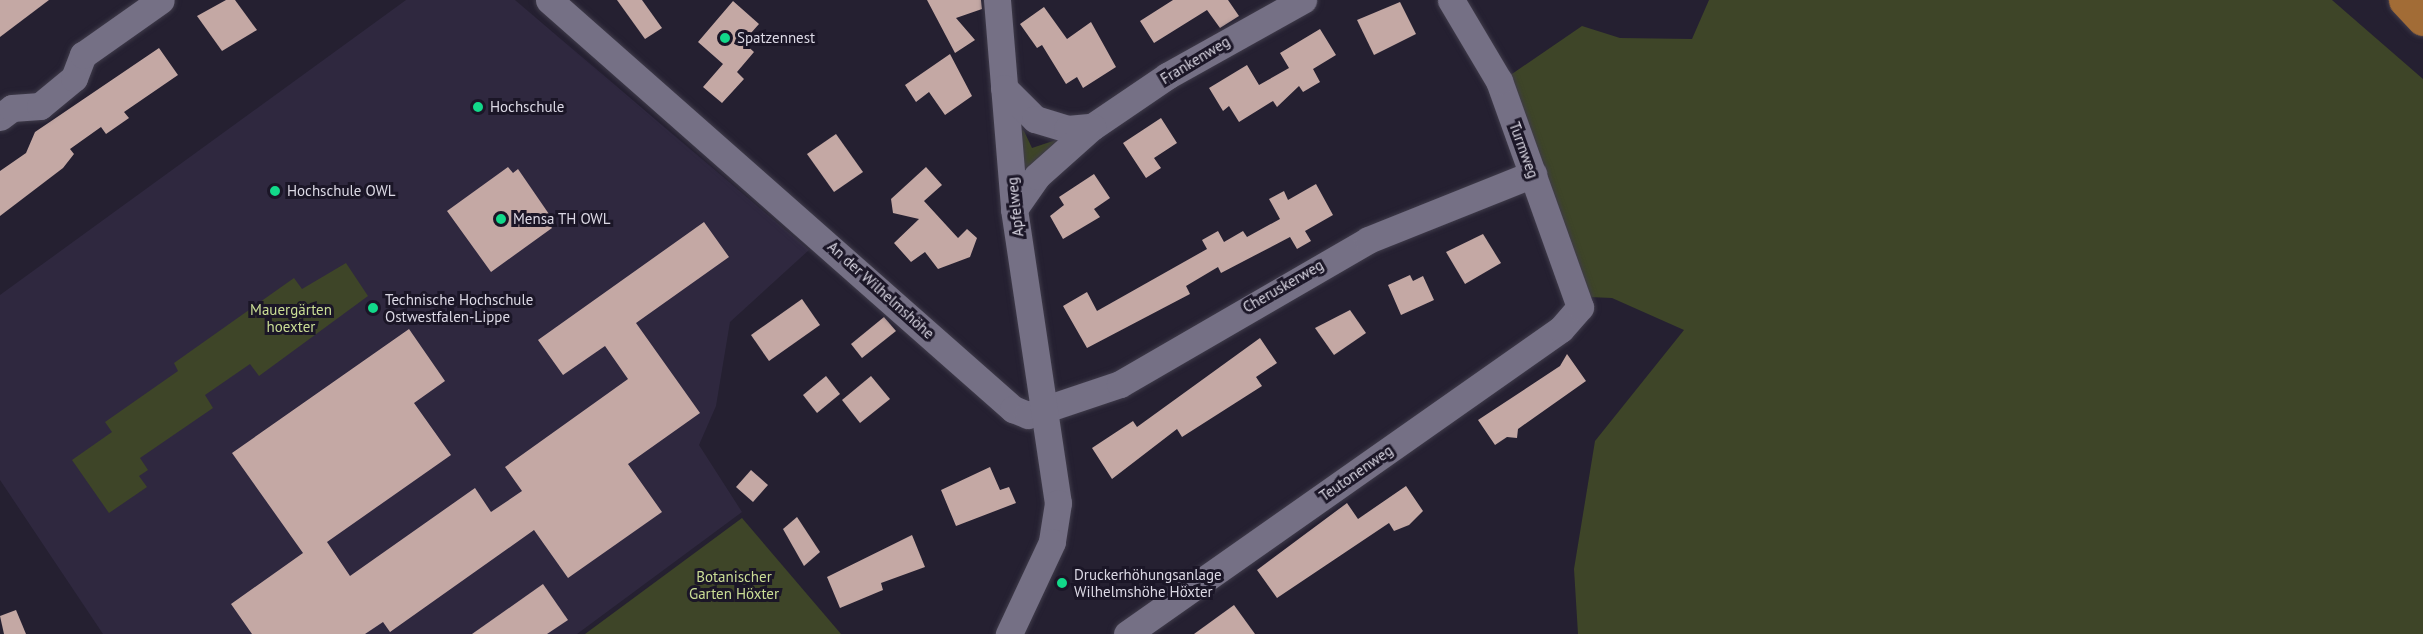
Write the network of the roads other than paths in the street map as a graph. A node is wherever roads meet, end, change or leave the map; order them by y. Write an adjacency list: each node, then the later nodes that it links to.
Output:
1 (161, 0): 9 (street)
2 (549, 0): 14 (street, An der Wilhelmshöhe)
3 (997, 0): 8 (street, Apfelweg)
4 (1303, 0): 10 (street, Frankenweg)
5 (1451, 0): 11 (street, Turmweg)
6 (2405, 0): 7 (main road)
7 (2423, 19)
8 (1004, 88): 10 (street); 12 (street, Apfelweg)
9 (0, 117)
10 (1092, 128): 12 (street, Frankenweg)
11 (1533, 174): 13 (street, Turmweg); 14 (street, Cheruskerweg)
12 (1014, 209): 14 (street, Apfelweg)
13 (1580, 307): 16 (street, Teutonenweg)
14 (1041, 413): 15 (street)
15 (1012, 633)
16 (1127, 634)

